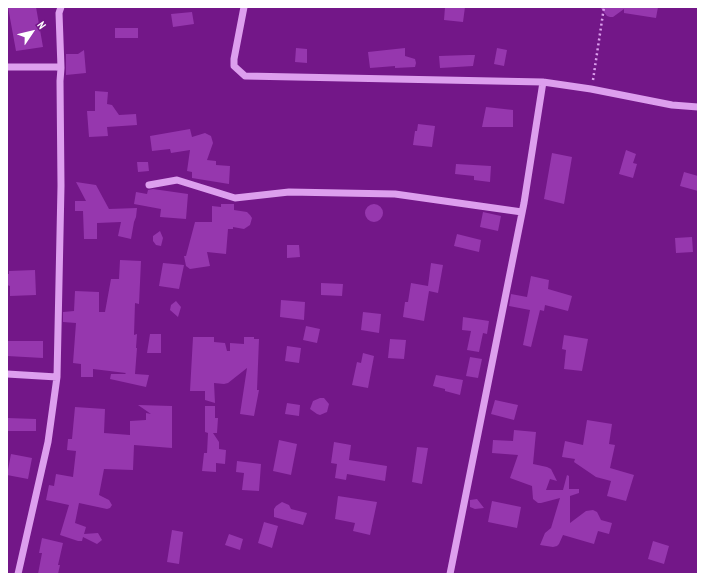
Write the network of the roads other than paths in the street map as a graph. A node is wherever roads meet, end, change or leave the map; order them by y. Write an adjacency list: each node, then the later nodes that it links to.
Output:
1 (61, 7): 4 (street)
2 (244, 7): 5 (street)
3 (7, 67): 4 (street)
4 (61, 68): 10 (street)
5 (543, 82): 6 (street); 8 (street)
6 (698, 107)
7 (149, 185): 8 (street)
8 (522, 212): 12 (street)
9 (7, 374): 10 (street)
10 (57, 376): 11 (street)
11 (18, 574)
12 (450, 574)

